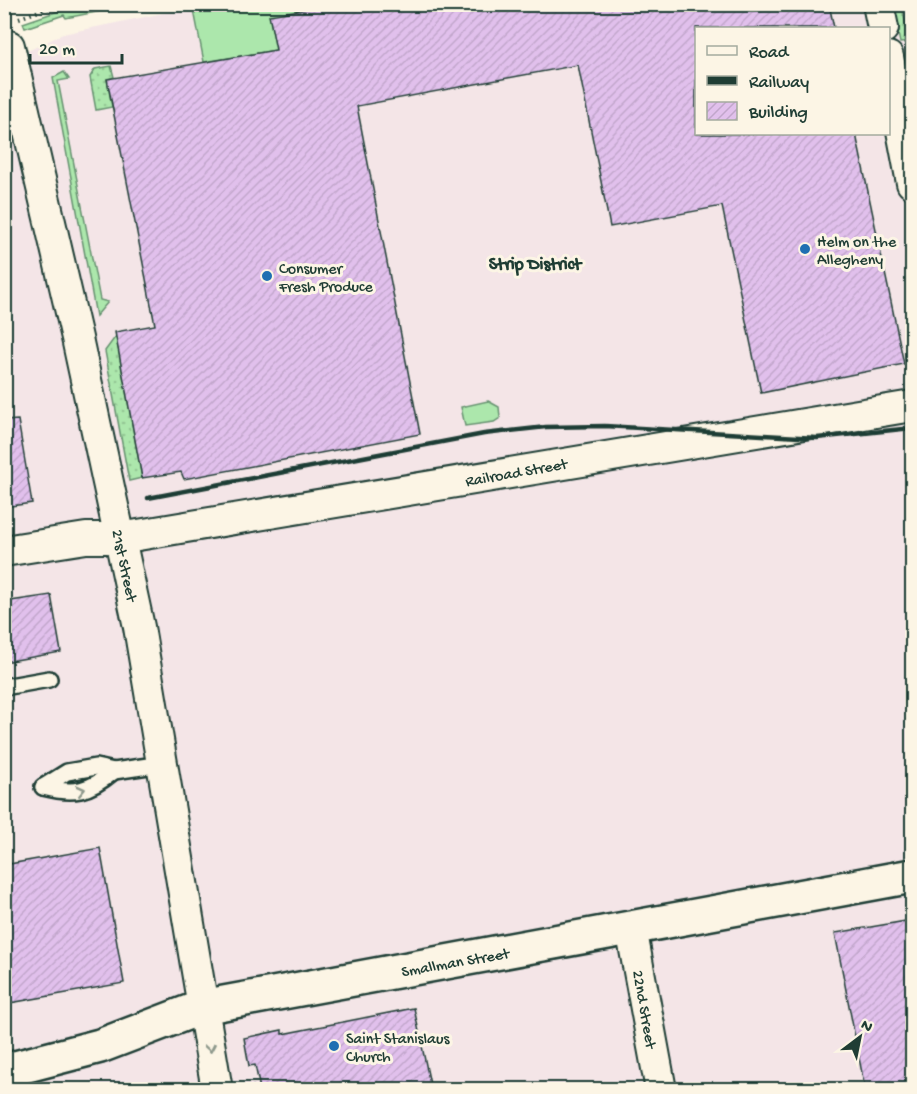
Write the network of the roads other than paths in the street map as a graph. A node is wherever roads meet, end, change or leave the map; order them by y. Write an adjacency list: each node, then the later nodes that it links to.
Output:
1 (878, 4): 2 (street)
2 (883, 27)
3 (11, 33): 7 (street, 21st Street)
4 (890, 68): 5 (street)
5 (912, 183)
6 (912, 405): 7 (street, Railroad Street)
7 (120, 538): 8 (street, Railroad Street); 11 (street, 21st Street)
8 (4, 551)
9 (49, 680): 10 (lane)
10 (4, 687)
11 (162, 764): 12 (lane); 15 (street, 21st Street)
12 (114, 771)
13 (912, 876): 14 (street, Smallman Street)
14 (631, 928): 15 (street, Smallman Street); 18 (street, 22nd Street)
15 (202, 1007): 16 (street, Smallman Street); 17 (street, 21st Street, one-way to 17)
16 (4, 1071)
17 (217, 1089)
18 (661, 1089)

